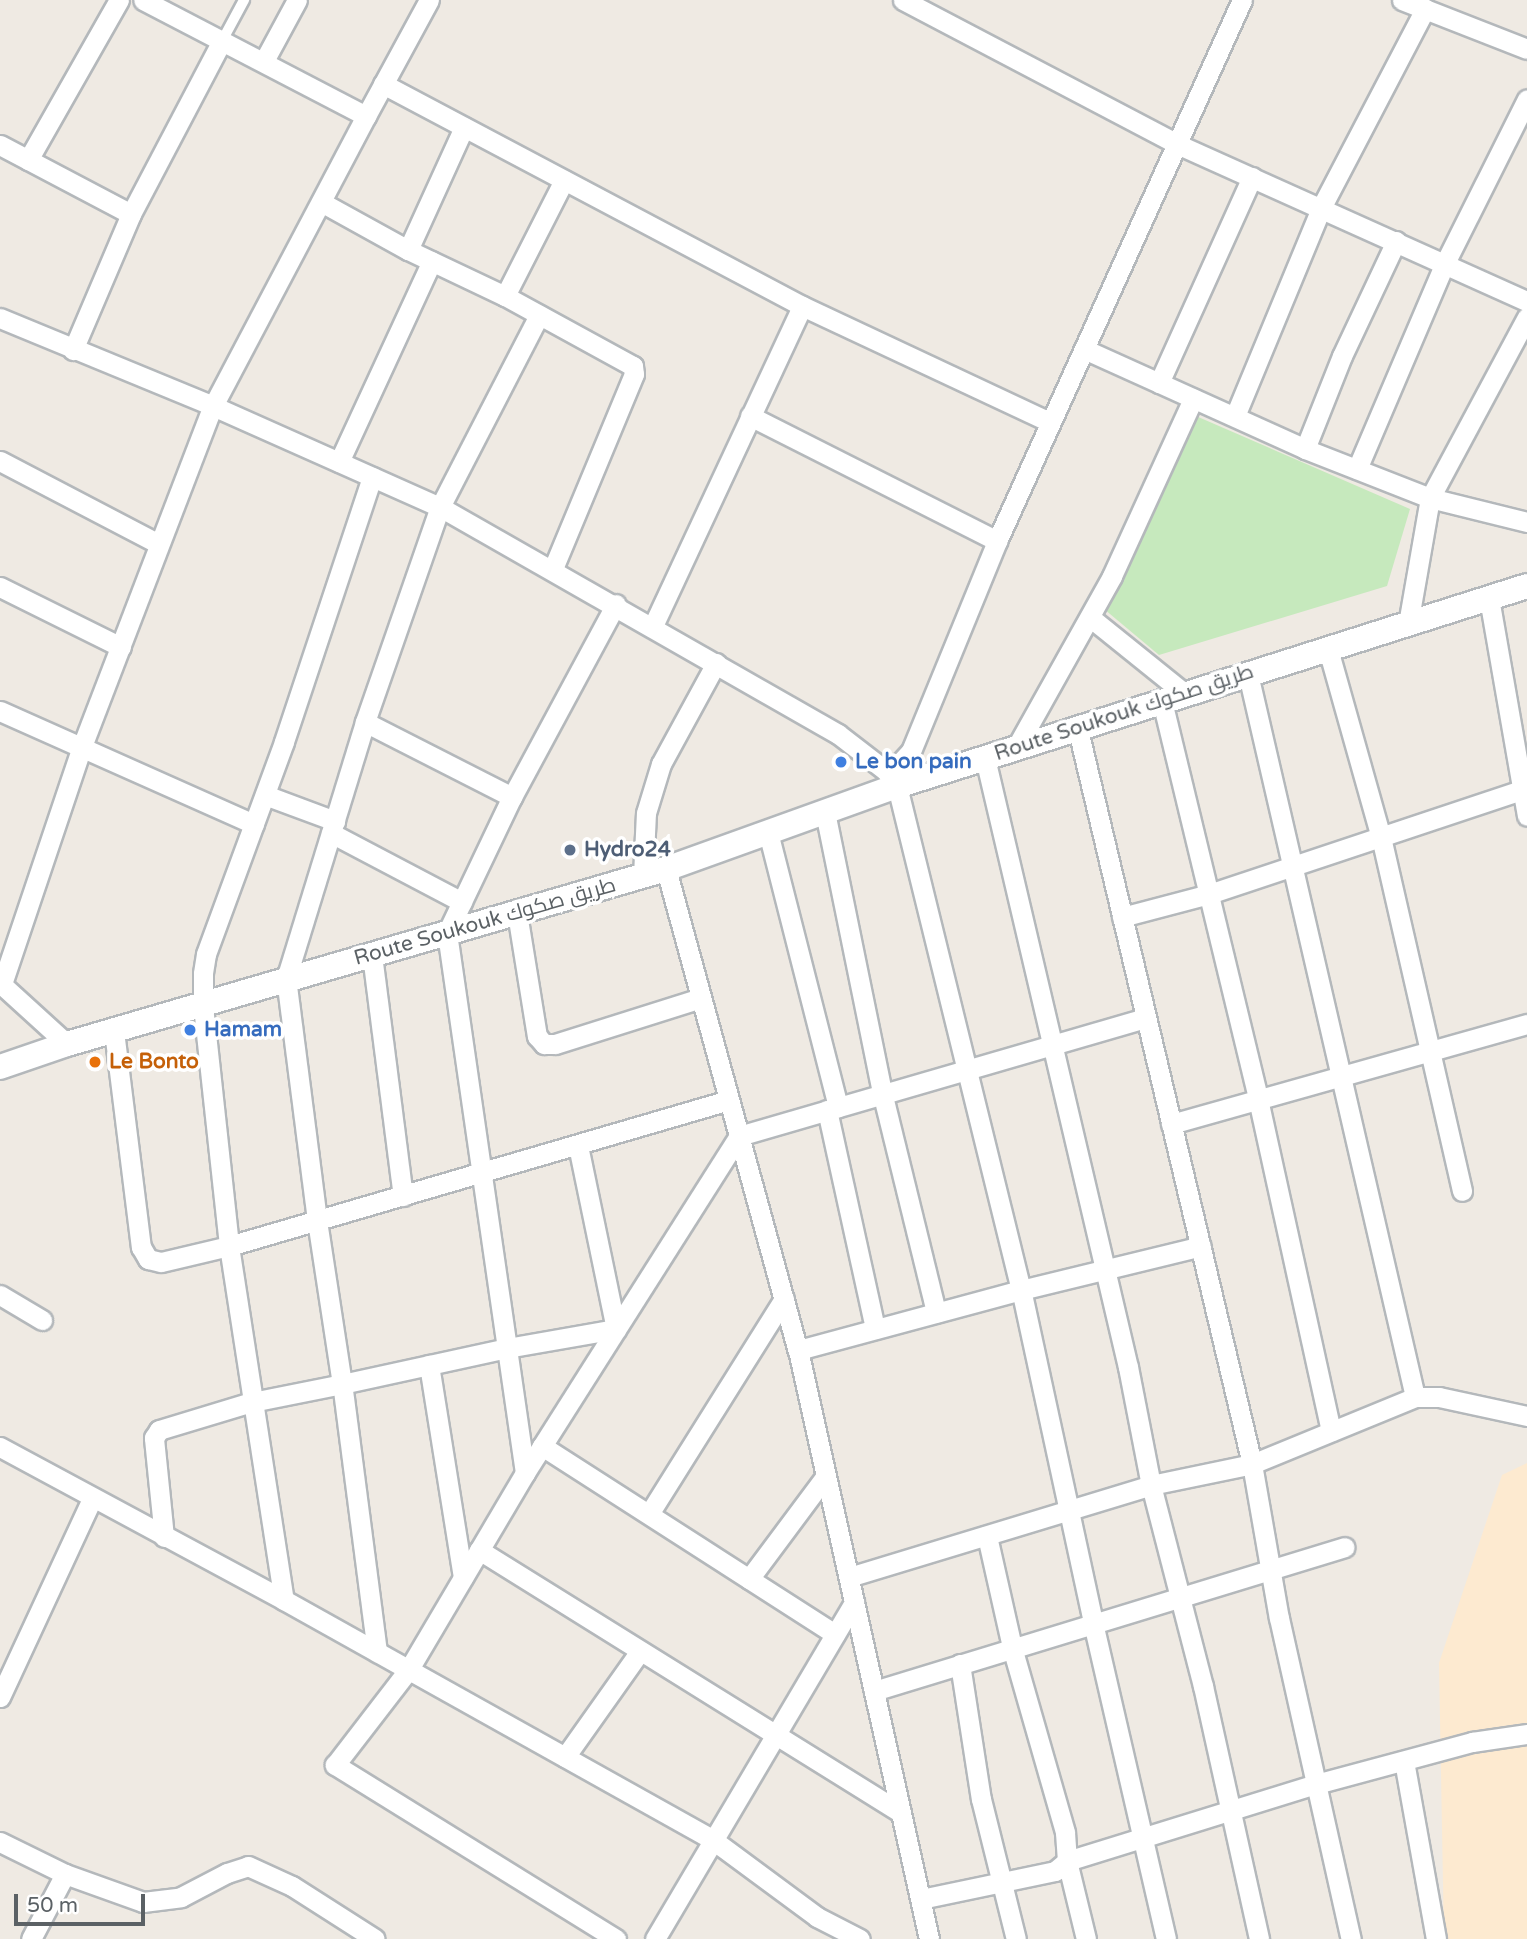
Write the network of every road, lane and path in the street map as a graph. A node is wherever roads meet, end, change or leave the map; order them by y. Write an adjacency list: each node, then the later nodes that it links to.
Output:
1 (119, 0): 19 (street)
2 (143, 0): 10 (street)
3 (244, 0): 10 (lane)
4 (297, 0): 12 (street)
5 (429, 0): 13 (street)
6 (903, 0): 17 (street)
7 (1242, 0): 17 (street)
8 (1402, 0): 9 (street)
9 (1425, 9): 11 (street); 23 (street)
10 (222, 41): 12 (street); 24 (street)
11 (1527, 50)
12 (264, 61): 15 (street)
13 (383, 84): 15 (street); 16 (street)
14 (1527, 99): 28 (street)
15 (366, 116): 22 (street)
16 (464, 127): 21 (street); 26 (street)
17 (1177, 144): 20 (street); 35 (street)
18 (0, 145): 19 (street)
19 (28, 160): 24 (street)
20 (1252, 177): 23 (street); 37 (street)
21 (564, 180): 29 (street); 31 (street)
22 (321, 202): 26 (street); 39 (street)
23 (1321, 208): 25 (street); 41 (street)
24 (131, 214): 36 (street)
25 (1396, 241): 28 (street); 43 (street)
26 (408, 250): 27 (street)
27 (432, 261): 29 (street); 45 (street)
28 (1445, 263): 30 (street); 46 (street)
29 (505, 296): 32 (street)
30 (1527, 301)
31 (802, 306): 40 (street); 42 (street)
32 (539, 315): 49 (street); 53 (street)
33 (1527, 317): 48 (street)
34 (0, 318): 36 (street)
35 (1084, 349): 37 (street); 42 (street)
36 (73, 350): 39 (street)
37 (1159, 383): 38 (street)
38 (1193, 398): 41 (street); 58 (street)
39 (214, 406): 45 (street); 52 (street)
40 (750, 416): 51 (street); 60 (street)
41 (1235, 416): 43 (street)
42 (1050, 422): 51 (street)
43 (1305, 449): 46 (street)
44 (0, 461): 52 (street)
45 (340, 462): 47 (street)
46 (1357, 469): 48 (street)
47 (372, 477): 49 (street); 74 (street)
48 (1430, 498): 50 (street); 59 (street)
49 (440, 507): 53 (street); 67 (street)
50 (1527, 522)
51 (997, 541): 72 (street)
52 (159, 544): 61 (street)
53 (553, 569): 57 (street)
54 (1527, 586): 56 (street, Route Soukouk طريق صكوك)
55 (0, 587): 61 (street)
56 (1489, 598): 59 (street, Route Soukouk طريق صكوك); 73 (street)
57 (616, 604): 60 (street); 75 (street)
58 (1090, 618): 65 (street); 69 (street)
59 (1408, 624): 62 (street, Route Soukouk طريق صكوك)
60 (653, 626): 63 (street)
61 (121, 647): 70 (street)
62 (1328, 649): 64 (street, Route Soukouk طريق صكوك); 81 (street)
63 (716, 663): 72 (street); 83 (street)
64 (1248, 674): 65 (street, Route Soukouk طريق صكوك); 82 (street)
65 (1173, 697): 68 (street, Route Soukouk طريق صكوك); 84 (street)
66 (0, 711): 70 (street)
67 (365, 722): 75 (street); 79 (street)
68 (1078, 730): 69 (street, Route Soukouk طريق صكوك); 87 (street)
69 (1016, 748): 71 (street, Route Soukouk طريق صكوك)
70 (81, 749): 78 (street); 91 (street)
71 (985, 758): 72 (street, Route Soukouk طريق صكوك); 98 (street)
72 (891, 779): 76 (street, Route Soukouk طريق صكوك); 101 (street)
73 (1522, 790): 77 (street); 81 (street)
74 (265, 795): 78 (street); 79 (street)
75 (512, 797): 85 (street)
76 (825, 812): 80 (street, Route Soukouk طريق صكوك); 103 (street)
77 (1527, 816)
78 (254, 824): 93 (street)
79 (333, 827): 85 (street); 90 (street)
80 (768, 832): 83 (street, Route Soukouk طريق صكوك); 106 (street)
81 (1381, 837): 82 (street); 99 (street)
82 (1293, 866): 84 (street); 102 (street)
83 (654, 873): 86 (street, Route Soukouk طريق صكوك); 92 (street)
84 (1209, 894): 87 (street); 104 (street)
85 (462, 902): 88 (street)
86 (517, 913): 88 (street, Route Soukouk طريق صكوك); 92 (street)
87 (1122, 917): 94 (street)
88 (447, 933): 89 (street, Route Soukouk طريق صكوك); 110 (street)
89 (372, 955): 90 (street, Route Soukouk طريق صكوك); 112 (street)
90 (286, 979): 93 (street, Route Soukouk طريق صكوك); 113 (street)
91 (1, 983): 97 (street)
92 (701, 998): 105 (street)
93 (203, 1006): 96 (street, Route Soukouk طريق صكوك); 114 (street)
94 (1145, 1017): 98 (street); 107 (street)
95 (1527, 1024): 99 (street)
96 (114, 1031): 97 (street, Route Soukouk طريق صكوك); 114 (street)
97 (67, 1044): 100 (street, Route Soukouk طريق صكوك)
98 (1052, 1044): 101 (street); 116 (street)
99 (1430, 1053): 102 (street); 111 (street)
100 (0, 1067)
101 (965, 1069): 103 (street); 117 (street)
102 (1343, 1078): 104 (street); 128 (street)
103 (882, 1092): 106 (street); 120 (street)
104 (1258, 1099): 107 (street); 131 (street)
105 (729, 1100): 108 (street); 109 (street)
106 (832, 1108): 108 (street); 123 (street)
107 (1171, 1124): 115 (street)
108 (739, 1136): 119 (street); 122 (street)
109 (578, 1145): 110 (street); 122 (street)
110 (482, 1174): 112 (street); 124 (street)
111 (1462, 1191)
112 (403, 1196): 113 (street)
113 (317, 1220): 114 (street); 127 (street)
114 (229, 1246): 129 (street)
115 (1200, 1246): 116 (street); 134 (street)
116 (1104, 1270): 117 (street); 137 (street)
117 (1021, 1290): 120 (street); 139 (street)
118 (0, 1295): 121 (street)
119 (784, 1299): 125 (street); 140 (street)
120 (936, 1312): 123 (street)
121 (42, 1320)
122 (616, 1329): 124 (street); 132 (street)
123 (875, 1329): 125 (street)
124 (507, 1348): 126 (street); 135 (street)
125 (798, 1350): 136 (street)
126 (429, 1365): 127 (street); 146 (street)
127 (342, 1384): 129 (street); 156 (street)
128 (1415, 1397): 130 (street); 131 (street)
129 (252, 1402): 142 (street); 150 (street)
130 (1527, 1416)
131 (1331, 1431): 134 (street)
132 (542, 1446): 135 (street); 140 (street)
133 (0, 1447): 138 (street)
134 (1252, 1464): 137 (street); 145 (street)
135 (525, 1473): 144 (street)
136 (825, 1477): 147 (street); 148 (street)
137 (1151, 1485): 139 (street); 149 (street)
138 (92, 1499): 142 (street); 160 (street)
139 (1070, 1511): 141 (street); 152 (street)
140 (649, 1514): 148 (street)
141 (987, 1536): 147 (street); 154 (street)
142 (164, 1537): 150 (street)
143 (1344, 1547): 145 (street)
144 (479, 1550): 146 (street); 155 (street)
145 (1270, 1568): 149 (street); 165 (street)
146 (463, 1577): 158 (street)
147 (849, 1577): 151 (street)
148 (749, 1579): 153 (street)
149 (1178, 1596): 152 (street); 166 (street)
150 (284, 1601): 156 (street)
151 (854, 1602): 153 (street); 159 (street)
152 (1093, 1622): 154 (street); 168 (street)
153 (835, 1634): 162 (street)
154 (1012, 1647): 157 (street); 171 (street)
155 (639, 1651): 162 (street); 163 (street)
156 (377, 1652): 158 (street)
157 (960, 1664): 159 (street); 173 (street)
158 (409, 1669): 163 (street); 177 (street)
159 (874, 1691): 167 (street)
160 (0, 1697)
161 (1527, 1734): 164 (street)
162 (774, 1736): 167 (street); 169 (street)
163 (565, 1757): 169 (street)
164 (1404, 1761): 165 (street); 186 (street)
165 (1316, 1784): 166 (street); 185 (street)
166 (1230, 1810): 168 (street); 184 (street)
167 (901, 1813): 174 (street)
168 (1142, 1837): 171 (street); 183 (street)
169 (713, 1840): 178 (street); 179 (street)
170 (0, 1842): 172 (street)
171 (1067, 1861): 173 (street); 182 (street)
172 (65, 1874): 175 (street); 176 (street)
173 (1001, 1881): 174 (street); 181 (street)
174 (921, 1899): 180 (street)
175 (31, 1939)
176 (375, 1939)
177 (616, 1939)
178 (654, 1939)
179 (860, 1939)
180 (929, 1939)
181 (1016, 1939)
182 (1086, 1939)
183 (1166, 1939)
184 (1259, 1939)
185 (1351, 1939)
186 (1436, 1939)

